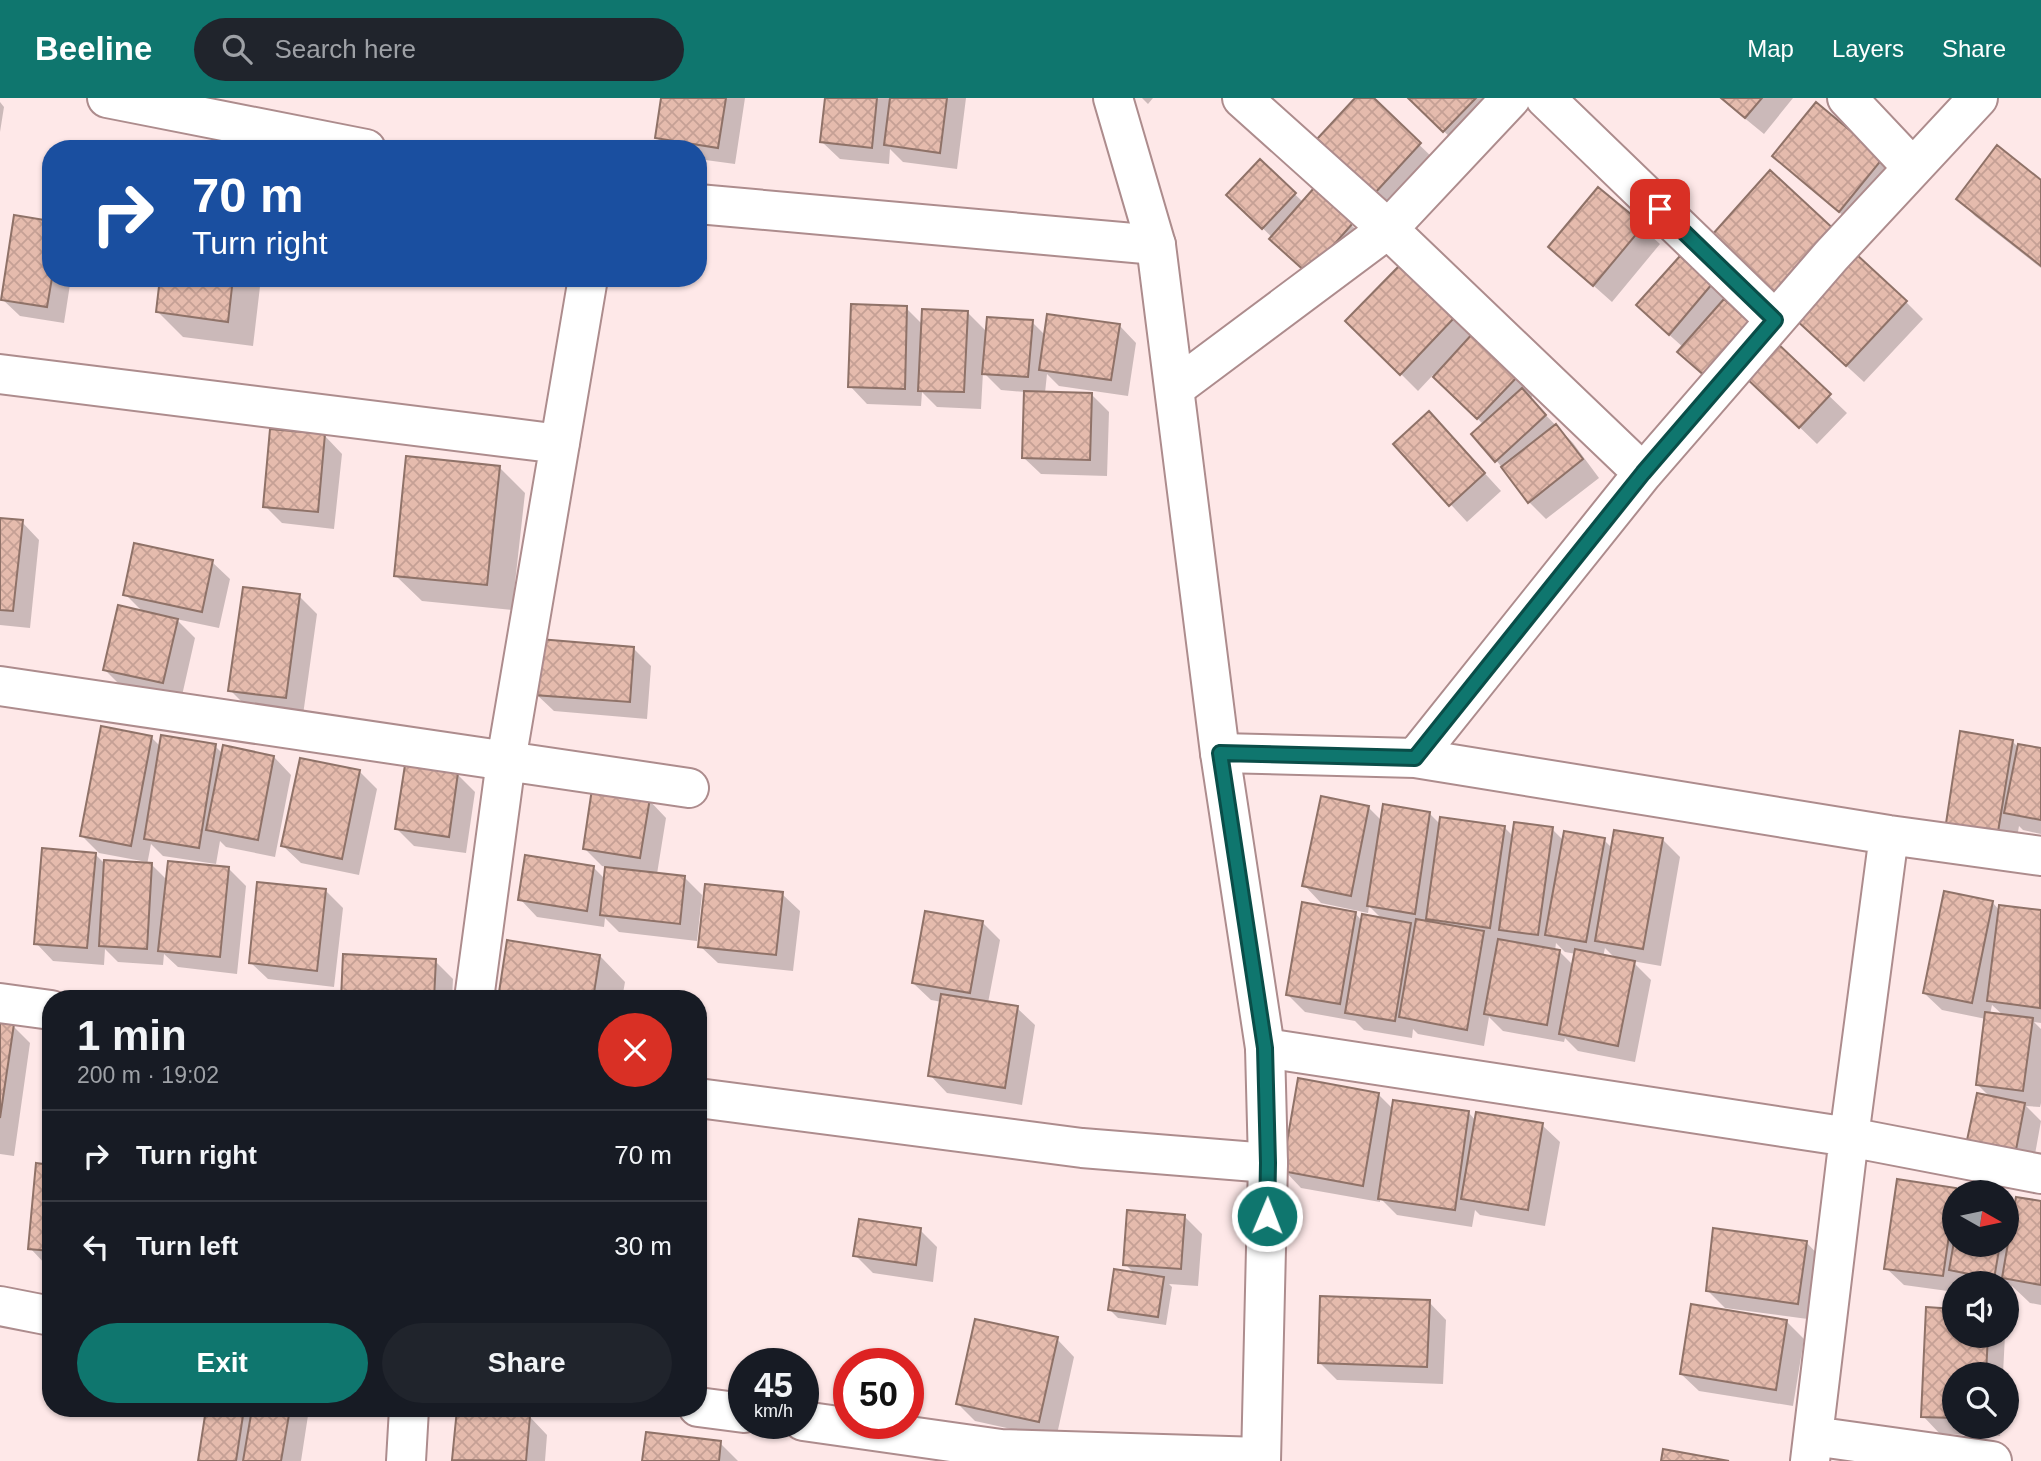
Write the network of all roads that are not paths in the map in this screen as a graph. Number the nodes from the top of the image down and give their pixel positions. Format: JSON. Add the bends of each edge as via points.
{"nodes":[{"id":1,"x":107,"y":98,"type":"edge"},
{"id":2,"x":1113,"y":98,"type":"edge"},
{"id":3,"x":1242,"y":98,"type":"edge"},
{"id":4,"x":1511,"y":98,"type":"edge"},
{"id":5,"x":1545,"y":98,"type":"edge"},
{"id":6,"x":1846,"y":98,"type":"edge"},
{"id":7,"x":1978,"y":98,"type":"edge"},
{"id":8,"x":320,"y":140,"type":"edge"},
{"id":9,"x":1913,"y":168,"type":"junction"},
{"id":10,"x":707,"y":205,"type":"edge"},
{"id":11,"x":1388,"y":229,"type":"junction"},
{"id":12,"x":1156,"y":245,"type":"junction"},
{"id":13,"x":586,"y":287,"type":"edge"},
{"id":14,"x":1775,"y":320,"type":"junction"},
{"id":15,"x":0,"y":374,"type":"edge"},
{"id":16,"x":1175,"y":388,"type":"junction"},
{"id":17,"x":560,"y":444,"type":"junction"},
{"id":18,"x":1643,"y":473,"type":"junction"},
{"id":19,"x":0,"y":686,"type":"edge"},
{"id":20,"x":1220,"y":753,"type":"junction"},
{"id":21,"x":1415,"y":758,"type":"junction"},
{"id":22,"x":506,"y":761,"type":"junction"},
{"id":23,"x":689,"y":788,"type":"dead end"},
{"id":24,"x":1889,"y":835,"type":"junction"},
{"id":25,"x":2041,"y":856,"type":"edge"},
{"id":26,"x":475,"y":990,"type":"edge"},
{"id":27,"x":0,"y":1003,"type":"edge"},
{"id":28,"x":42,"y":1009,"type":"edge"},
{"id":29,"x":1265,"y":1048,"type":"junction"},
{"id":30,"x":707,"y":1099,"type":"edge"},
{"id":31,"x":1849,"y":1137,"type":"junction"},
{"id":32,"x":1268,"y":1163,"type":"junction"},
{"id":33,"x":2041,"y":1174,"type":"edge"},
{"id":34,"x":0,"y":1306,"type":"edge"},
{"id":35,"x":42,"y":1314,"type":"edge"},
{"id":36,"x":707,"y":1408,"type":"edge"},
{"id":37,"x":728,"y":1411,"type":"edge"},
{"id":38,"x":409,"y":1417,"type":"edge"},
{"id":39,"x":819,"y":1423,"type":"edge"},
{"id":40,"x":1811,"y":1448,"type":"edge"},
{"id":41,"x":1261,"y":1459,"type":"edge"},
{"id":42,"x":406,"y":1461,"type":"edge"},
{"id":43,"x":1992,"y":1461,"type":"edge"}],
"edges":[{"from":1,"to":8,"type":"street"},
{"from":2,"to":12,"type":"street"},
{"from":3,"to":11,"type":"street"},
{"from":4,"to":11,"type":"street"},
{"from":5,"to":14,"type":"street"},
{"from":6,"to":9,"type":"street"},
{"from":7,"to":9,"type":"street"},
{"from":9,"to":14,"type":"street"},
{"from":10,"to":12,"type":"street"},
{"from":11,"to":16,"type":"street"},
{"from":11,"to":18,"type":"street"},
{"from":12,"to":16,"type":"street"},
{"from":13,"to":17,"type":"street"},
{"from":14,"to":18,"type":"street"},
{"from":15,"to":17,"type":"street"},
{"from":16,"to":20,"type":"street"},
{"from":17,"to":22,"type":"street"},
{"from":18,"to":21,"type":"street"},
{"from":19,"to":22,"type":"street"},
{"from":20,"to":21,"type":"street"},
{"from":20,"to":29,"type":"street"},
{"from":21,"to":24,"type":"street"},
{"from":22,"to":23,"type":"street"},
{"from":22,"to":26,"type":"street"},
{"from":24,"to":25,"type":"street"},
{"from":24,"to":31,"type":"street"},
{"from":27,"to":28,"type":"street"},
{"from":29,"to":31,"type":"street"},
{"from":29,"to":32,"type":"street"},
{"from":30,"to":32,"type":"street","via":[[1082,1148]]},
{"from":31,"to":33,"type":"street"},
{"from":31,"to":40,"type":"street"},
{"from":32,"to":41,"type":"street"},
{"from":34,"to":35,"type":"street"},
{"from":36,"to":37,"type":"street"},
{"from":38,"to":42,"type":"street"},
{"from":39,"to":41,"type":"street","via":[[1002,1449]]},
{"from":40,"to":43,"type":"street"}]}
